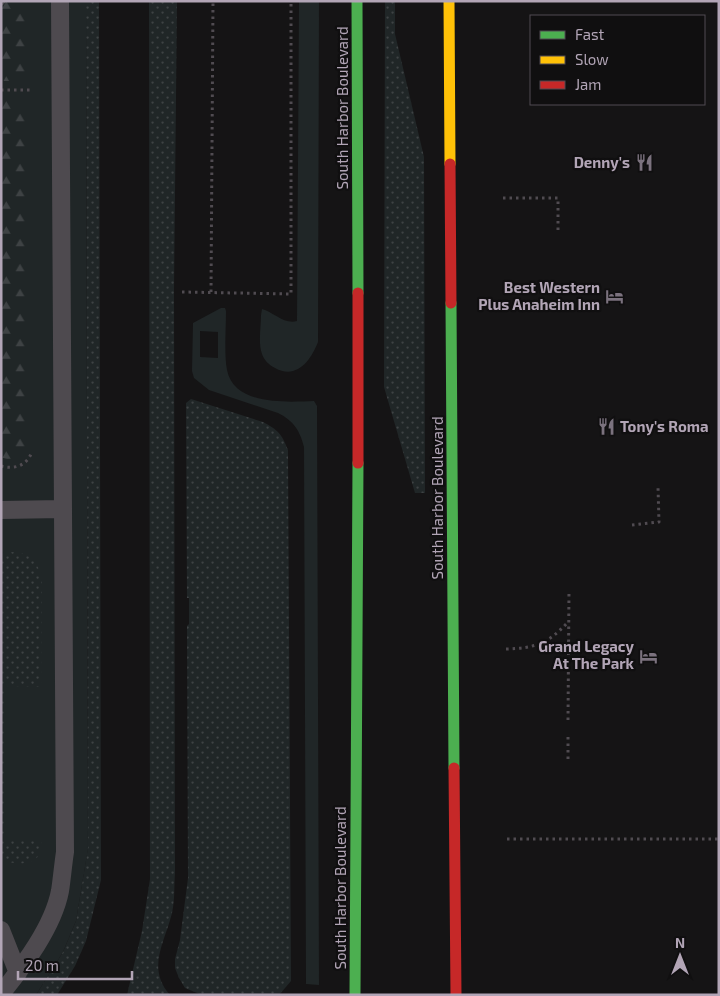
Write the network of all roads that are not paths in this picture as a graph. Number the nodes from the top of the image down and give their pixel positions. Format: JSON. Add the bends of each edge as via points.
{"nodes":[{"id":1,"x":60,"y":1,"type":"edge"},
{"id":2,"x":358,"y":1,"type":"edge"},
{"id":3,"x":449,"y":1,"type":"edge"},
{"id":4,"x":62,"y":509,"type":"junction"},
{"id":5,"x":1,"y":510,"type":"edge"},
{"id":6,"x":1,"y":930,"type":"edge"},
{"id":7,"x":18,"y":973,"type":"junction"},
{"id":8,"x":1,"y":994,"type":"edge"},
{"id":9,"x":355,"y":995,"type":"edge"},
{"id":10,"x":456,"y":995,"type":"edge"}],
"edges":[{"from":1,"to":4,"type":"lane"},
{"from":2,"to":9,"type":"main road","name":"South Harbor Boulevard"},
{"from":3,"to":10,"type":"main road","name":"South Harbor Boulevard"},
{"from":4,"to":5,"type":"lane"},
{"from":4,"to":7,"type":"lane","via":[[64,852],[60,892],[52,916]]},
{"from":6,"to":7,"type":"lane"},
{"from":7,"to":8,"type":"lane"}]}
